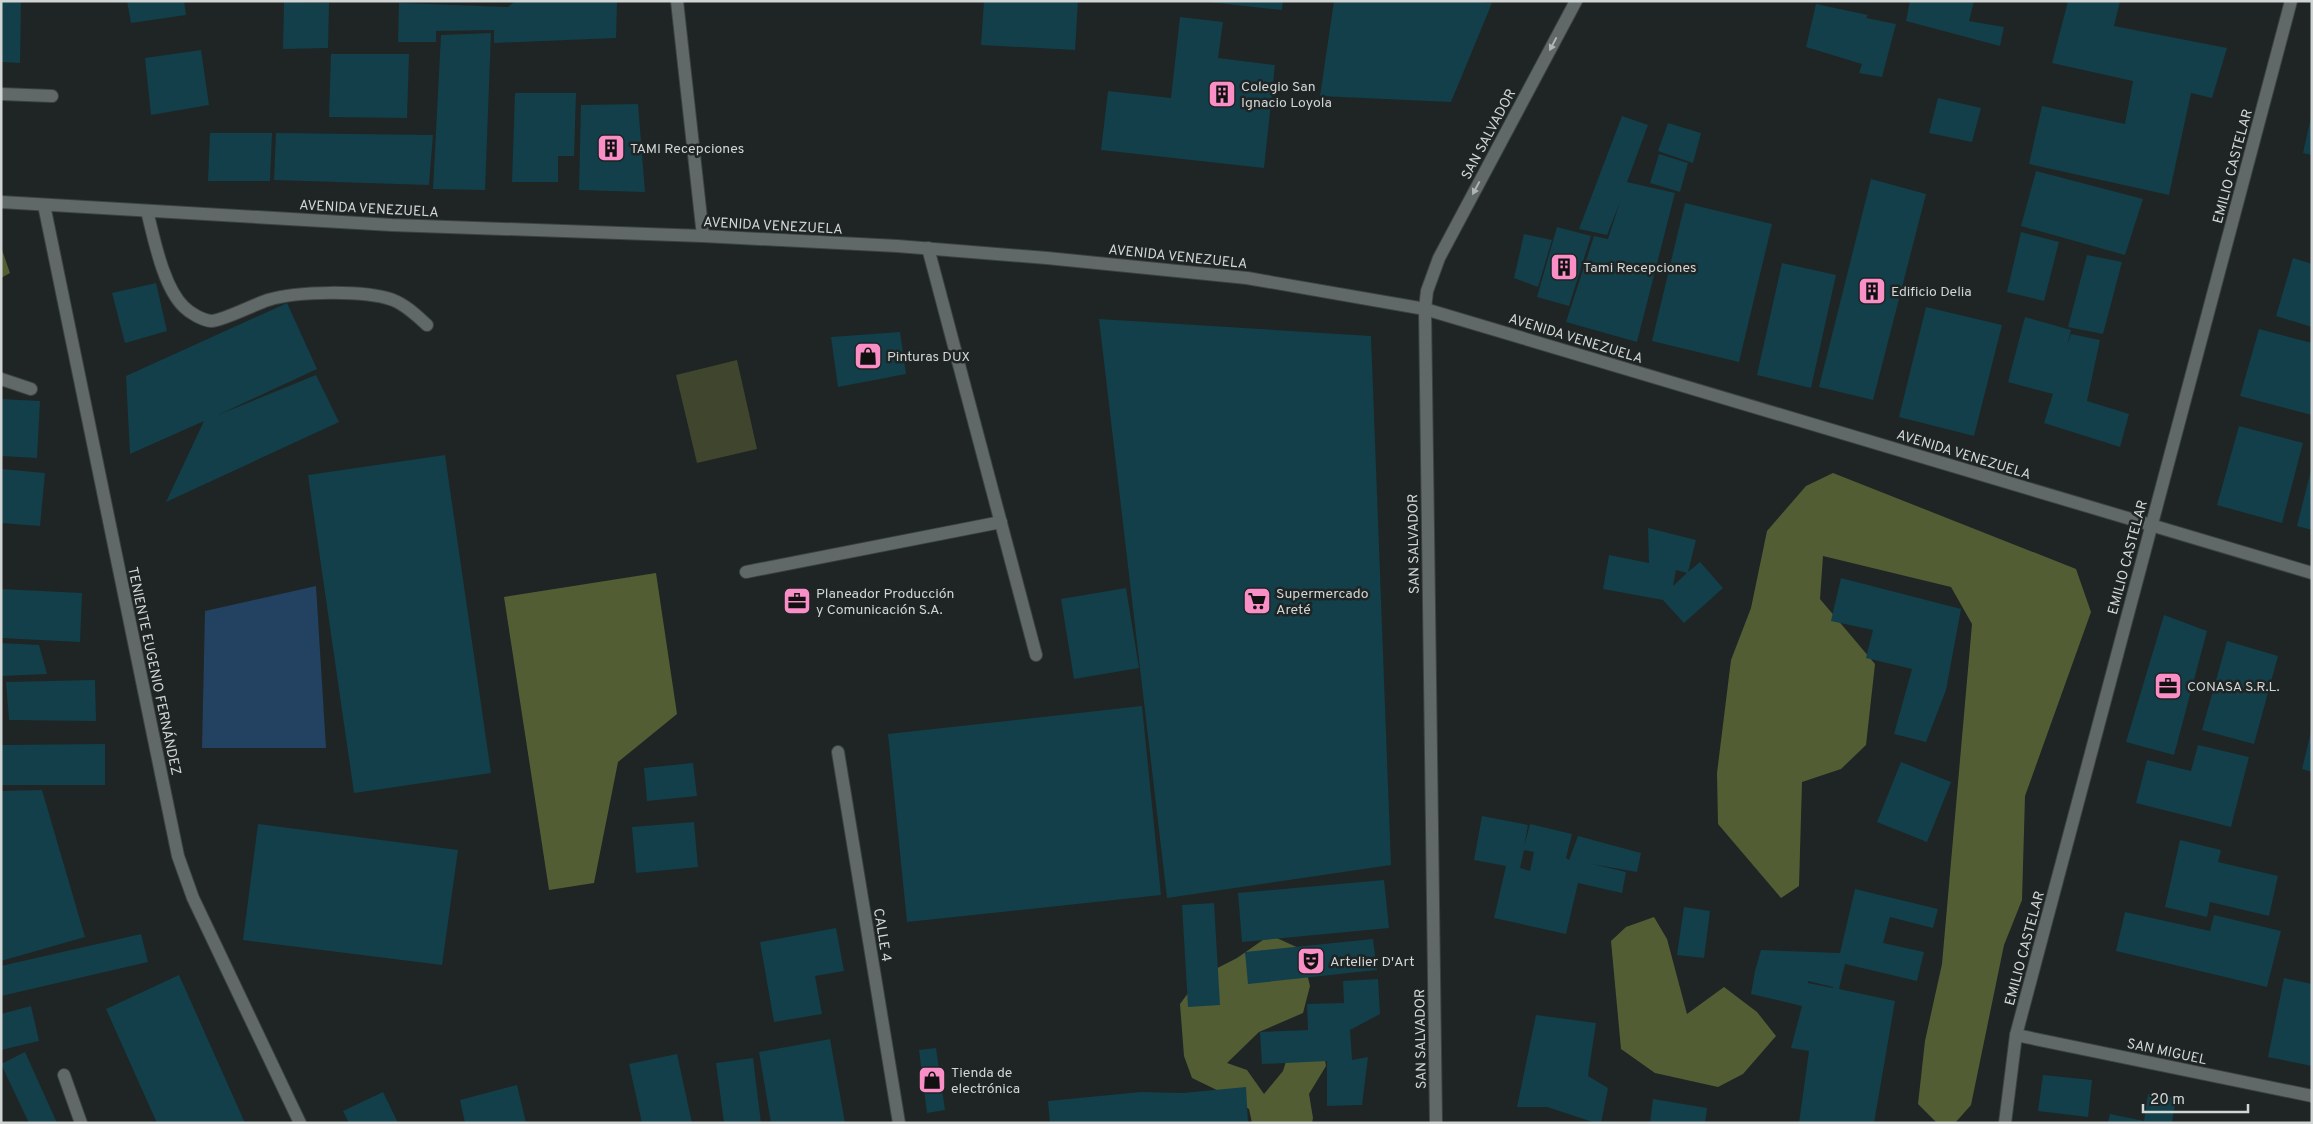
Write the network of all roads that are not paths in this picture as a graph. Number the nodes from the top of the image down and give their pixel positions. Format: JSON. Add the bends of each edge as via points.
{"nodes":[{"id":1,"x":677,"y":1,"type":"edge"},
{"id":2,"x":1576,"y":1,"type":"edge"},
{"id":3,"x":2291,"y":1,"type":"edge"},
{"id":4,"x":1,"y":94,"type":"edge"},
{"id":5,"x":52,"y":96,"type":"dead end"},
{"id":6,"x":1,"y":202,"type":"edge"},
{"id":7,"x":44,"y":205,"type":"junction"},
{"id":8,"x":147,"y":211,"type":"junction"},
{"id":9,"x":703,"y":236,"type":"junction"},
{"id":10,"x":928,"y":248,"type":"junction"},
{"id":11,"x":1425,"y":309,"type":"junction"},
{"id":12,"x":427,"y":325,"type":"dead end"},
{"id":13,"x":1,"y":379,"type":"edge"},
{"id":14,"x":31,"y":389,"type":"dead end"},
{"id":15,"x":1001,"y":522,"type":"junction"},
{"id":16,"x":2151,"y":526,"type":"junction"},
{"id":17,"x":746,"y":572,"type":"dead end"},
{"id":18,"x":2312,"y":573,"type":"edge"},
{"id":19,"x":1036,"y":655,"type":"dead end"},
{"id":20,"x":838,"y":752,"type":"dead end"},
{"id":21,"x":2016,"y":1035,"type":"junction"},
{"id":22,"x":64,"y":1075,"type":"dead end"},
{"id":23,"x":2312,"y":1096,"type":"edge"},
{"id":24,"x":81,"y":1123,"type":"edge"},
{"id":25,"x":300,"y":1123,"type":"edge"},
{"id":26,"x":899,"y":1123,"type":"edge"},
{"id":27,"x":1436,"y":1123,"type":"edge"},
{"id":28,"x":2005,"y":1123,"type":"edge"}],
"edges":[{"from":1,"to":9,"type":"street"},
{"from":2,"to":11,"type":"street","name":"SAN SALVADOR","one_way":true,"via":[[1439,258],[1427,291]]},
{"from":3,"to":16,"type":"street","name":"EMILIO CASTELAR"},
{"from":4,"to":5,"type":"street"},
{"from":6,"to":7,"type":"street","name":"AVENIDA VENEZUELA"},
{"from":7,"to":8,"type":"street","name":"AVENIDA VENEZUELA"},
{"from":7,"to":25,"type":"street","name":"TENIENTE EUGENIO FERNÁNDEZ","via":[[178,856],[194,898]]},
{"from":8,"to":9,"type":"street","name":"AVENIDA VENEZUELA","via":[[392,225]]},
{"from":8,"to":12,"type":"street","via":[[170,286],[183,306],[197,316],[211,321],[270,299],[303,293],[340,294],[394,300]]},
{"from":9,"to":10,"type":"street","name":"AVENIDA VENEZUELA"},
{"from":10,"to":11,"type":"street","name":"AVENIDA VENEZUELA","via":[[1248,278]]},
{"from":10,"to":15,"type":"street"},
{"from":11,"to":16,"type":"street","name":"AVENIDA VENEZUELA"},
{"from":11,"to":27,"type":"street","name":"SAN SALVADOR"},
{"from":13,"to":14,"type":"street"},
{"from":15,"to":17,"type":"street"},
{"from":15,"to":19,"type":"street"},
{"from":16,"to":18,"type":"street","name":"AVENIDA VENEZUELA"},
{"from":16,"to":21,"type":"street","name":"EMILIO CASTELAR"},
{"from":20,"to":26,"type":"street","name":"CALLE 4"},
{"from":21,"to":23,"type":"street","name":"SAN MIGUEL"},
{"from":21,"to":28,"type":"street","name":"EMILIO CASTELAR"},
{"from":22,"to":24,"type":"street"}]}
